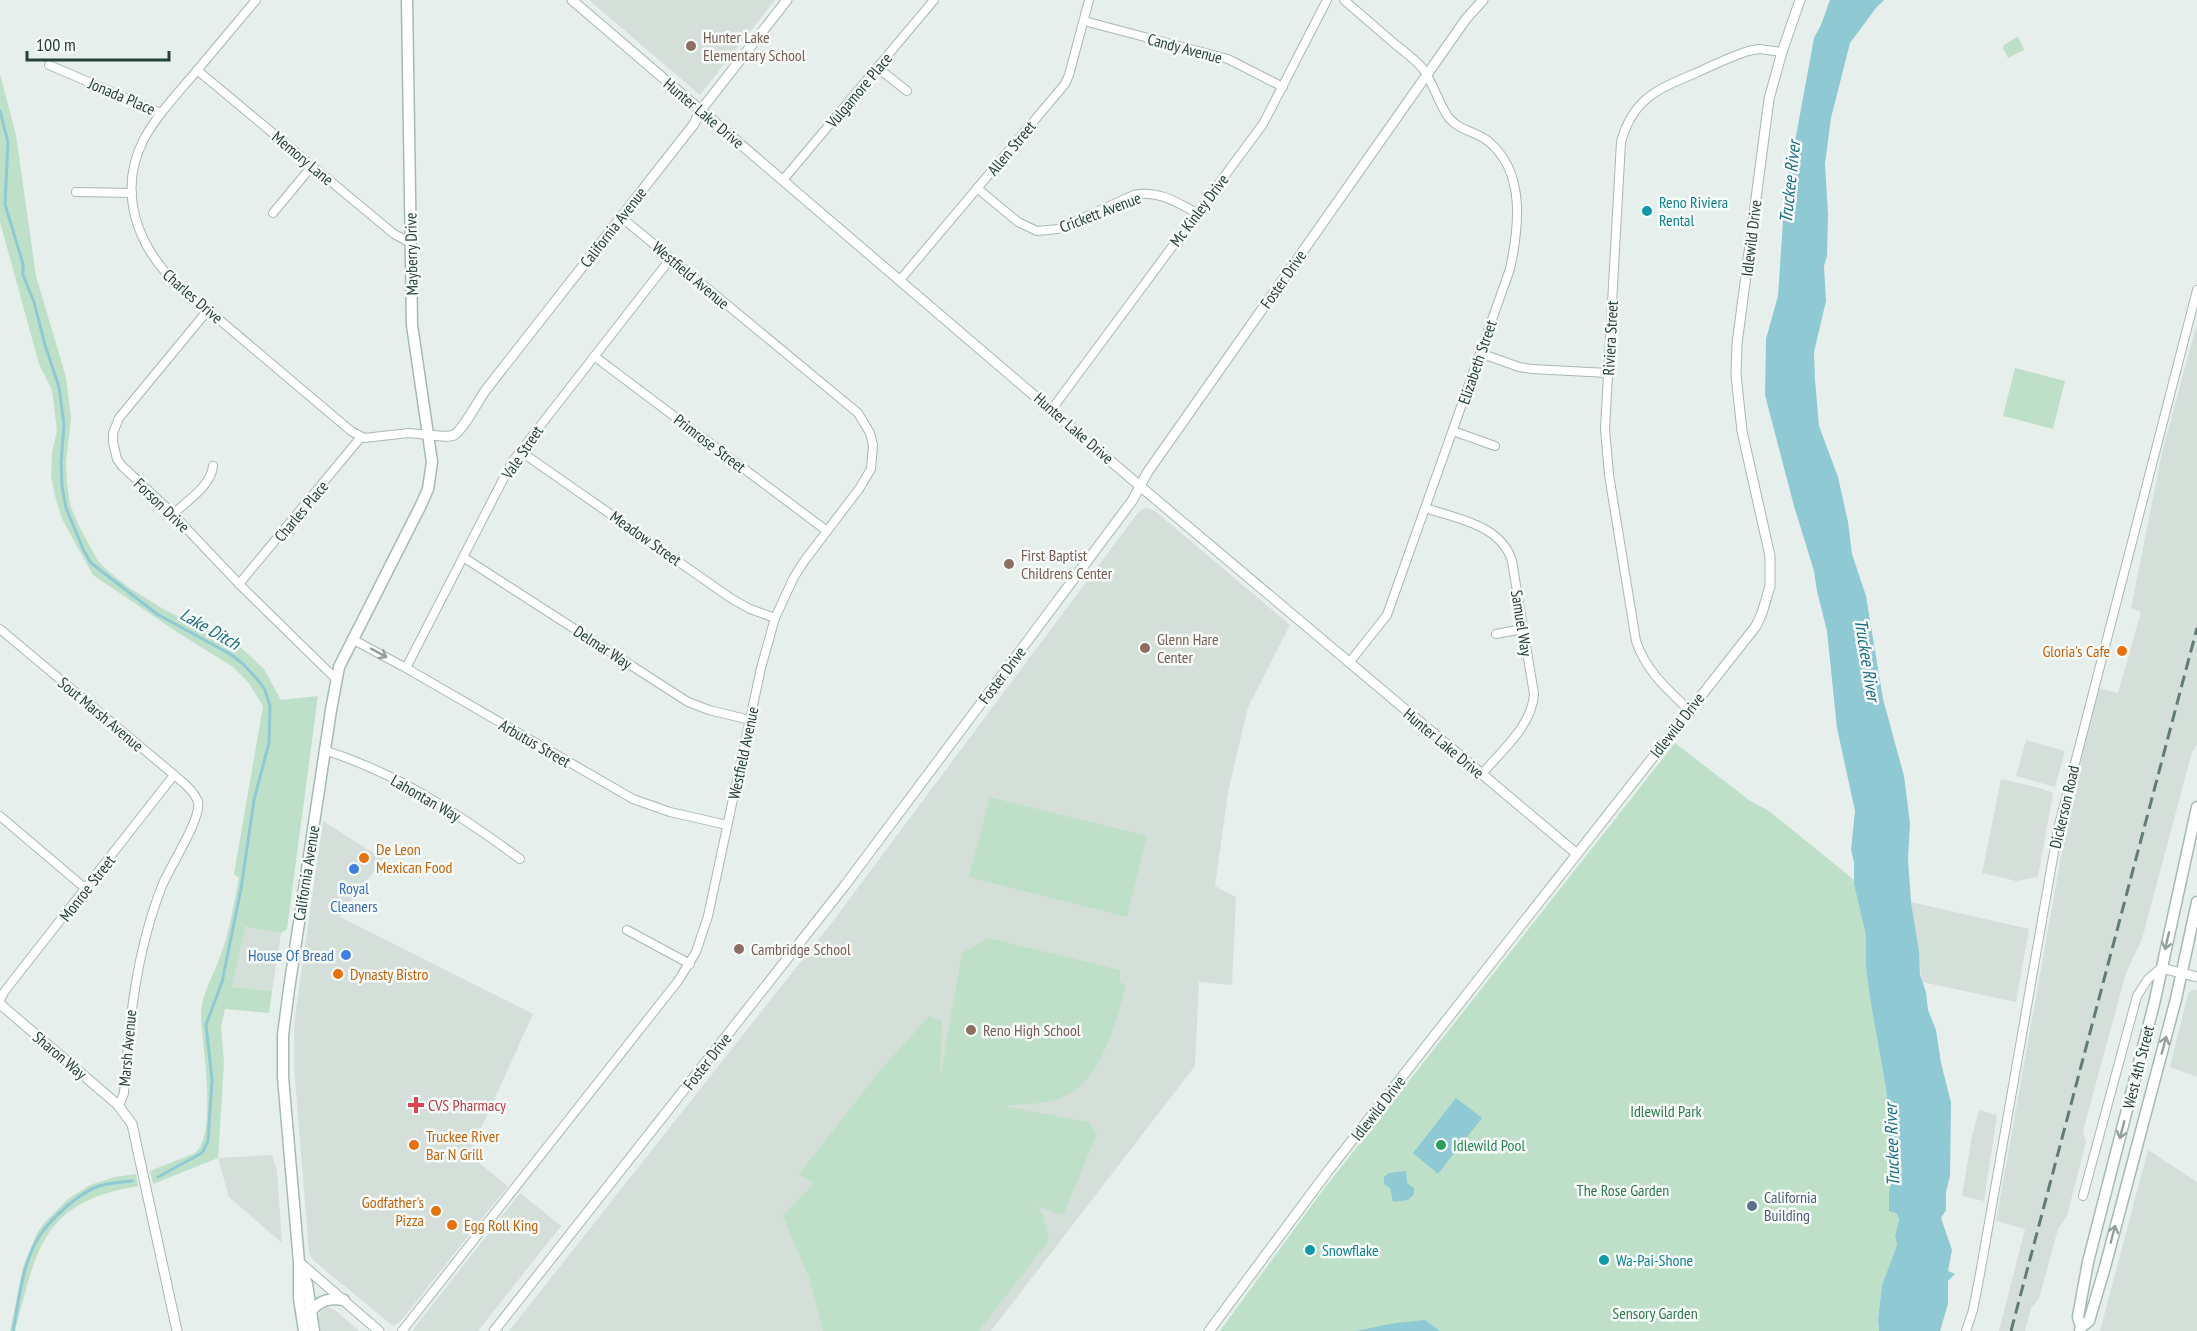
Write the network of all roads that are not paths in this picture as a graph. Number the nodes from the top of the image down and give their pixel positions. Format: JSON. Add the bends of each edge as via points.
{"nodes":[{"id":1,"x":256,"y":0,"type":"edge"},
{"id":2,"x":407,"y":0,"type":"edge"},
{"id":3,"x":572,"y":0,"type":"edge"},
{"id":4,"x":787,"y":0,"type":"edge"},
{"id":5,"x":934,"y":0,"type":"edge"},
{"id":6,"x":1089,"y":0,"type":"edge"},
{"id":7,"x":1327,"y":0,"type":"edge"},
{"id":8,"x":1344,"y":0,"type":"edge"},
{"id":9,"x":1483,"y":0,"type":"edge"},
{"id":10,"x":1800,"y":0,"type":"edge"},
{"id":11,"x":1084,"y":21,"type":"junction"},
{"id":12,"x":1782,"y":52,"type":"junction"},
{"id":13,"x":49,"y":65,"type":"dead end"},
{"id":14,"x":878,"y":68,"type":"junction"},
{"id":15,"x":197,"y":70,"type":"junction"},
{"id":16,"x":1427,"y":75,"type":"junction"},
{"id":17,"x":1283,"y":87,"type":"junction"},
{"id":18,"x":907,"y":91,"type":"dead end"},
{"id":19,"x":701,"y":111,"type":"junction"},
{"id":20,"x":161,"y":113,"type":"junction"},
{"id":21,"x":312,"y":166,"type":"junction"},
{"id":22,"x":783,"y":180,"type":"junction"},
{"id":23,"x":977,"y":188,"type":"junction"},
{"id":24,"x":76,"y":192,"type":"dead end"},
{"id":25,"x":132,"y":193,"type":"junction"},
{"id":26,"x":273,"y":213,"type":"dead end"},
{"id":27,"x":1197,"y":213,"type":"junction"},
{"id":28,"x":621,"y":217,"type":"junction"},
{"id":29,"x":411,"y":243,"type":"junction"},
{"id":30,"x":671,"y":258,"type":"junction"},
{"id":31,"x":900,"y":280,"type":"junction"},
{"id":32,"x":2197,"y":290,"type":"edge"},
{"id":33,"x":208,"y":310,"type":"junction"},
{"id":34,"x":1480,"y":353,"type":"junction"},
{"id":35,"x":594,"y":356,"type":"junction"},
{"id":36,"x":1608,"y":373,"type":"junction"},
{"id":37,"x":1052,"y":409,"type":"junction"},
{"id":38,"x":1453,"y":431,"type":"junction"},
{"id":39,"x":429,"y":435,"type":"junction"},
{"id":40,"x":361,"y":437,"type":"junction"},
{"id":41,"x":1496,"y":446,"type":"dead end"},
{"id":42,"x":520,"y":451,"type":"junction"},
{"id":43,"x":213,"y":466,"type":"dead end"},
{"id":44,"x":1141,"y":487,"type":"junction"},
{"id":45,"x":421,"y":505,"type":"joint"},
{"id":46,"x":1425,"y":508,"type":"junction"},
{"id":47,"x":173,"y":514,"type":"junction"},
{"id":48,"x":827,"y":531,"type":"junction"},
{"id":49,"x":463,"y":557,"type":"junction"},
{"id":50,"x":239,"y":584,"type":"junction"},
{"id":51,"x":775,"y":618,"type":"junction"},
{"id":52,"x":0,"y":629,"type":"edge"},
{"id":53,"x":1523,"y":629,"type":"junction"},
{"id":54,"x":1496,"y":634,"type":"dead end"},
{"id":55,"x":352,"y":639,"type":"junction"},
{"id":56,"x":1349,"y":663,"type":"junction"},
{"id":57,"x":406,"y":668,"type":"junction"},
{"id":58,"x":336,"y":679,"type":"junction"},
{"id":59,"x":1689,"y":710,"type":"junction"},
{"id":60,"x":750,"y":720,"type":"junction"},
{"id":61,"x":324,"y":750,"type":"junction"},
{"id":62,"x":1482,"y":774,"type":"junction"},
{"id":63,"x":174,"y":775,"type":"junction"},
{"id":64,"x":198,"y":803,"type":"joint"},
{"id":65,"x":2197,"y":807,"type":"edge"},
{"id":66,"x":0,"y":816,"type":"edge"},
{"id":67,"x":728,"y":825,"type":"junction"},
{"id":68,"x":1577,"y":854,"type":"junction"},
{"id":69,"x":520,"y":860,"type":"dead end"},
{"id":70,"x":86,"y":889,"type":"junction"},
{"id":71,"x":2197,"y":902,"type":"edge"},
{"id":72,"x":627,"y":930,"type":"dead end"},
{"id":73,"x":690,"y":964,"type":"junction"},
{"id":74,"x":2161,"y":968,"type":"junction"},
{"id":75,"x":2182,"y":973,"type":"junction"},
{"id":76,"x":2197,"y":977,"type":"edge"},
{"id":77,"x":0,"y":1002,"type":"edge"},
{"id":78,"x":118,"y":1106,"type":"junction"},
{"id":79,"x":2083,"y":1196,"type":"dead end"},
{"id":80,"x":299,"y":1262,"type":"junction"},
{"id":81,"x":2088,"y":1262,"type":"junction"},
{"id":82,"x":2105,"y":1267,"type":"junction"},
{"id":83,"x":344,"y":1300,"type":"junction"},
{"id":84,"x":310,"y":1312,"type":"junction"},
{"id":85,"x":2081,"y":1329,"type":"edge"},
{"id":86,"x":177,"y":1331,"type":"edge"},
{"id":87,"x":304,"y":1331,"type":"edge"},
{"id":88,"x":314,"y":1331,"type":"edge"},
{"id":89,"x":379,"y":1331,"type":"edge"},
{"id":90,"x":402,"y":1331,"type":"edge"},
{"id":91,"x":494,"y":1331,"type":"edge"},
{"id":92,"x":1209,"y":1331,"type":"edge"},
{"id":93,"x":1966,"y":1331,"type":"edge"}],
"edges":[{"from":1,"to":15,"type":"street","name":"Charles Drive"},
{"from":2,"to":29,"type":"main road","name":"Mayberry Drive"},
{"from":3,"to":19,"type":"street","name":"Hunter Lake Drive"},
{"from":4,"to":19,"type":"street","name":"California Avenue"},
{"from":5,"to":14,"type":"street","name":"Vulgamore Place"},
{"from":6,"to":11,"type":"street","name":"Allen Street"},
{"from":7,"to":17,"type":"street","name":"Mc Kinley Drive"},
{"from":8,"to":16,"type":"street","name":"Elizabeth Street"},
{"from":9,"to":16,"type":"street","name":"Foster Drive"},
{"from":10,"to":12,"type":"street","name":"Idlewild Drive"},
{"from":11,"to":17,"type":"street","name":"Candy Avenue","via":[[1228,59]]},
{"from":11,"to":23,"type":"street","name":"Allen Street","via":[[1065,84]]},
{"from":12,"to":36,"type":"street","name":"Riviera Street","via":[[1759,49],[1737,55],[1658,89],[1630,117],[1620,150]]},
{"from":12,"to":59,"type":"street","name":"Idlewild Drive","via":[[1769,99],[1736,375],[1742,431],[1770,556],[1770,586],[1756,626]]},
{"from":13,"to":20,"type":"street","name":"Jonada Place"},
{"from":14,"to":18,"type":"street"},
{"from":14,"to":22,"type":"street","name":"Vulgamore Place"},
{"from":15,"to":20,"type":"street","name":"Charles Drive"},
{"from":15,"to":21,"type":"street","name":"Memory Lane"},
{"from":16,"to":34,"type":"street","name":"Elizabeth Street","via":[[1449,117],[1497,150],[1517,193],[1510,269]]},
{"from":16,"to":44,"type":"street","name":"Foster Drive","via":[[1147,473]]},
{"from":17,"to":27,"type":"street","name":"Mc Kinley Drive","via":[[1263,124]]},
{"from":19,"to":22,"type":"street","name":"Hunter Lake Drive"},
{"from":19,"to":28,"type":"street","name":"California Avenue"},
{"from":20,"to":25,"type":"street","name":"Charles Drive","via":[[140,148]]},
{"from":21,"to":26,"type":"street"},
{"from":21,"to":29,"type":"street","name":"Memory Lane","via":[[394,234]]},
{"from":22,"to":31,"type":"street","name":"Hunter Lake Drive"},
{"from":23,"to":27,"type":"street","name":"Crickett Avenue","via":[[1018,222],[1037,231],[1058,229],[1144,193],[1164,196]]},
{"from":23,"to":31,"type":"street","name":"Allen Street"},
{"from":24,"to":25,"type":"street"},
{"from":25,"to":33,"type":"street","name":"Charles Drive","via":[[137,224],[148,251],[165,273]]},
{"from":27,"to":37,"type":"street","name":"Mc Kinley Drive"},
{"from":28,"to":30,"type":"street","name":"Westfield Avenue"},
{"from":28,"to":39,"type":"street","name":"California Avenue","via":[[485,391],[461,429],[454,435]]},
{"from":29,"to":39,"type":"main road","name":"Mayberry Drive","via":[[412,325]]},
{"from":30,"to":35,"type":"street","name":"Vale Street"},
{"from":30,"to":48,"type":"street","name":"Westfield Avenue","via":[[847,403],[865,423],[873,445],[870,469]]},
{"from":31,"to":37,"type":"street","name":"Hunter Lake Drive"},
{"from":32,"to":93,"type":"street","name":"Dickerson Road","via":[[2058,830],[1980,1274]]},
{"from":33,"to":40,"type":"street","name":"Charles Drive"},
{"from":33,"to":47,"type":"street","name":"Forson Drive","via":[[124,410],[113,433],[114,450],[122,466]]},
{"from":34,"to":36,"type":"street","via":[[1519,367]]},
{"from":34,"to":38,"type":"street","name":"Elizabeth Street"},
{"from":35,"to":42,"type":"street","name":"Vale Street"},
{"from":35,"to":48,"type":"street","name":"Primrose Street"},
{"from":36,"to":59,"type":"street","name":"Riviera Street","via":[[1606,451],[1636,641],[1655,676]]},
{"from":37,"to":44,"type":"street","name":"Hunter Lake Drive"},
{"from":38,"to":41,"type":"street"},
{"from":38,"to":46,"type":"street","name":"Elizabeth Street"},
{"from":39,"to":40,"type":"street"},
{"from":39,"to":45,"type":"main road","name":"Mayberry Drive","via":[[432,471]]},
{"from":40,"to":50,"type":"street","name":"Charles Place"},
{"from":42,"to":49,"type":"street","name":"Vale Street"},
{"from":42,"to":51,"type":"street","name":"Meadow Street","via":[[732,599]]},
{"from":43,"to":47,"type":"street","via":[[207,482]]},
{"from":44,"to":56,"type":"street","name":"Hunter Lake Drive"},
{"from":44,"to":91,"type":"street","name":"Foster Drive","via":[[873,849]]},
{"from":45,"to":55,"type":"main road","name":"California Avenue"},
{"from":46,"to":53,"type":"street","name":"Samuel Way","via":[[1489,531],[1504,543],[1512,561]]},
{"from":46,"to":56,"type":"street","name":"Elizabeth Street","via":[[1387,615]]},
{"from":47,"to":50,"type":"street","name":"Forson Drive"},
{"from":48,"to":51,"type":"street","name":"Westfield Avenue","via":[[794,577]]},
{"from":49,"to":57,"type":"street","name":"Vale Street"},
{"from":49,"to":60,"type":"street","name":"Delmar Way","via":[[688,702]]},
{"from":50,"to":58,"type":"street","name":"Forson Drive"},
{"from":51,"to":60,"type":"street","name":"Westfield Avenue"},
{"from":52,"to":63,"type":"street","name":"Sout Marsh Avenue"},
{"from":53,"to":54,"type":"street"},
{"from":53,"to":62,"type":"street","name":"Samuel Way","via":[[1533,704],[1525,723]]},
{"from":55,"to":57,"type":"street","name":"Arbutus Street","one_way":true},
{"from":55,"to":58,"type":"main road","name":"California Avenue"},
{"from":56,"to":62,"type":"street","name":"Hunter Lake Drive"},
{"from":57,"to":67,"type":"street","name":"Arbutus Street","via":[[633,799]]},
{"from":58,"to":61,"type":"main road","name":"California Avenue"},
{"from":59,"to":68,"type":"street","name":"Idlewild Drive"},
{"from":60,"to":67,"type":"street","name":"Westfield Avenue"},
{"from":61,"to":69,"type":"street","name":"Lahontan Way","via":[[430,797]]},
{"from":61,"to":80,"type":"main road","name":"California Avenue","via":[[283,1035]]},
{"from":62,"to":68,"type":"street","name":"Hunter Lake Drive"},
{"from":63,"to":64,"type":"street","name":"Sout Marsh Avenue","via":[[191,790]]},
{"from":63,"to":70,"type":"street","name":"Monroe Street"},
{"from":64,"to":78,"type":"street","name":"Marsh Avenue","via":[[197,816],[160,890],[142,954],[131,1002],[124,1093]]},
{"from":65,"to":74,"type":"main road","name":"West 4th Street","one_way":true},
{"from":66,"to":70,"type":"street"},
{"from":67,"to":73,"type":"street","name":"Westfield Avenue","via":[[702,939]]},
{"from":68,"to":92,"type":"street","name":"Idlewild Drive","via":[[1314,1189]]},
{"from":70,"to":77,"type":"street","name":"Monroe Street"},
{"from":71,"to":75,"type":"main road","name":"West 4th Street"},
{"from":72,"to":73,"type":"street"},
{"from":73,"to":90,"type":"street","name":"Westfield Avenue"},
{"from":74,"to":75,"type":"street"},
{"from":74,"to":79,"type":"street","via":[[2137,996]]},
{"from":74,"to":81,"type":"main road","name":"West 4th Street","one_way":true},
{"from":75,"to":76,"type":"street"},
{"from":82,"to":75,"type":"main road","name":"West 4th Street","one_way":true},
{"from":77,"to":78,"type":"street","name":"Sharon Way"},
{"from":78,"to":86,"type":"street","name":"Marsh Avenue","via":[[135,1134]]},
{"from":80,"to":83,"type":"street"},
{"from":80,"to":84,"type":"main road","name":"California Avenue","via":[[307,1284]]},
{"from":80,"to":87,"type":"main road","name":"California Avenue","via":[[298,1298]]},
{"from":81,"to":82,"type":"main road"},
{"from":81,"to":85,"type":"main road","name":"West 4th Street","via":[[2078,1317]]},
{"from":82,"to":85,"type":"main road","name":"West 4th Street","via":[[2090,1320]]},
{"from":83,"to":84,"type":"main road","via":[[327,1299]]},
{"from":83,"to":89,"type":"street"},
{"from":84,"to":88,"type":"main road","name":"California Avenue"}]}
